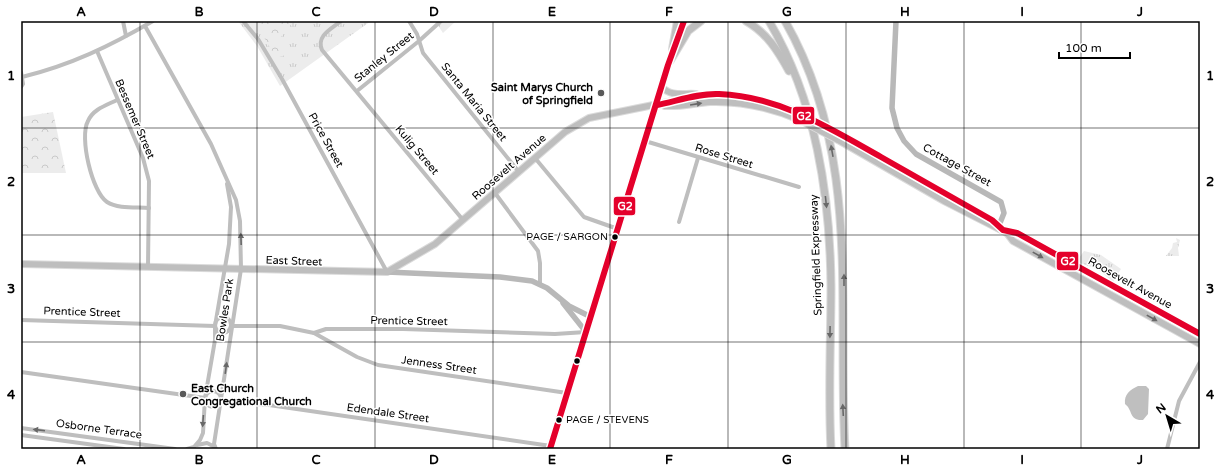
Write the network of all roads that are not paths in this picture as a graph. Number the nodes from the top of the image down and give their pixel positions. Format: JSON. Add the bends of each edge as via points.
{"nodes":[{"id":1,"x":123,"y":21,"type":"edge"},
{"id":2,"x":153,"y":21,"type":"edge"},
{"id":3,"x":242,"y":21,"type":"edge"},
{"id":4,"x":341,"y":21,"type":"edge"},
{"id":5,"x":409,"y":21,"type":"edge"},
{"id":6,"x":441,"y":21,"type":"edge"},
{"id":7,"x":677,"y":21,"type":"edge"},
{"id":8,"x":684,"y":21,"type":"edge"},
{"id":9,"x":701,"y":21,"type":"edge"},
{"id":10,"x":746,"y":21,"type":"edge"},
{"id":11,"x":769,"y":21,"type":"edge"},
{"id":12,"x":785,"y":21,"type":"edge"},
{"id":13,"x":790,"y":21,"type":"edge"},
{"id":14,"x":896,"y":21,"type":"edge"},
{"id":15,"x":145,"y":26,"type":"junction"},
{"id":16,"x":126,"y":36,"type":"junction"},
{"id":17,"x":419,"y":41,"type":"junction"},
{"id":18,"x":796,"y":42,"type":"junction"},
{"id":19,"x":97,"y":51,"type":"junction"},
{"id":20,"x":670,"y":61,"type":"junction"},
{"id":21,"x":21,"y":72,"type":"edge"},
{"id":22,"x":22,"y":77,"type":"junction"},
{"id":23,"x":21,"y":87,"type":"edge"},
{"id":24,"x":662,"y":87,"type":"junction"},
{"id":25,"x":357,"y":91,"type":"junction"},
{"id":26,"x":703,"y":95,"type":"junction"},
{"id":27,"x":804,"y":98,"type":"junction"},
{"id":28,"x":117,"y":100,"type":"junction"},
{"id":29,"x":657,"y":105,"type":"junction"},
{"id":30,"x":800,"y":116,"type":"junction"},
{"id":31,"x":840,"y":138,"type":"junction"},
{"id":32,"x":645,"y":141,"type":"junction"},
{"id":33,"x":535,"y":158,"type":"junction"},
{"id":34,"x":698,"y":158,"type":"junction"},
{"id":35,"x":519,"y":172,"type":"junction"},
{"id":36,"x":225,"y":175,"type":"junction"},
{"id":37,"x":799,"y":187,"type":"dead end"},
{"id":38,"x":495,"y":193,"type":"junction"},
{"id":39,"x":149,"y":208,"type":"junction"},
{"id":40,"x":463,"y":220,"type":"junction"},
{"id":41,"x":678,"y":222,"type":"dead end"},
{"id":42,"x":998,"y":228,"type":"junction"},
{"id":43,"x":618,"y":229,"type":"junction"},
{"id":44,"x":1007,"y":233,"type":"junction"},
{"id":45,"x":21,"y":264,"type":"edge"},
{"id":46,"x":1074,"y":264,"type":"junction"},
{"id":47,"x":148,"y":267,"type":"junction"},
{"id":48,"x":240,"y":269,"type":"junction"},
{"id":49,"x":224,"y":270,"type":"junction"},
{"id":50,"x":387,"y":272,"type":"junction"},
{"id":51,"x":1069,"y":272,"type":"junction"},
{"id":52,"x":540,"y":284,"type":"junction"},
{"id":53,"x":1115,"y":287,"type":"junction"},
{"id":54,"x":1110,"y":295,"type":"junction"},
{"id":55,"x":561,"y":299,"type":"junction"},
{"id":56,"x":591,"y":317,"type":"junction"},
{"id":57,"x":21,"y":320,"type":"edge"},
{"id":58,"x":215,"y":326,"type":"junction"},
{"id":59,"x":232,"y":326,"type":"junction"},
{"id":60,"x":586,"y":332,"type":"junction"},
{"id":61,"x":314,"y":333,"type":"junction"},
{"id":62,"x":1200,"y":334,"type":"edge"},
{"id":63,"x":1200,"y":344,"type":"edge"},
{"id":64,"x":1200,"y":362,"type":"edge"},
{"id":65,"x":21,"y":372,"type":"edge"},
{"id":66,"x":567,"y":393,"type":"junction"},
{"id":67,"x":205,"y":398,"type":"junction"},
{"id":68,"x":221,"y":400,"type":"junction"},
{"id":69,"x":21,"y":428,"type":"edge"},
{"id":70,"x":21,"y":435,"type":"edge"},
{"id":71,"x":194,"y":448,"type":"edge"},
{"id":72,"x":551,"y":448,"type":"edge"},
{"id":73,"x":124,"y":449,"type":"edge"},
{"id":74,"x":175,"y":449,"type":"edge"},
{"id":75,"x":187,"y":449,"type":"edge"},
{"id":76,"x":216,"y":449,"type":"edge"},
{"id":77,"x":831,"y":449,"type":"edge"},
{"id":78,"x":845,"y":449,"type":"edge"},
{"id":79,"x":1167,"y":449,"type":"edge"}],
"edges":[{"from":1,"to":16,"type":"street"},
{"from":2,"to":15,"type":"street"},
{"from":3,"to":50,"type":"street","name":"Price Street","via":[[258,40],[282,79]]},
{"from":4,"to":25,"type":"street","name":"Kulig Street","via":[[323,35],[320,44],[322,50]]},
{"from":5,"to":17,"type":"street","name":"Santa Maria Street"},
{"from":6,"to":17,"type":"street","name":"Stanley Street"},
{"from":7,"to":20,"type":"main road"},
{"from":8,"to":20,"type":"main road"},
{"from":9,"to":20,"type":"highway","via":[[688,31]]},
{"from":10,"to":27,"type":"highway","via":[[760,30],[773,44]]},
{"from":11,"to":27,"type":"highway","name":"Springfield Expressway"},
{"from":12,"to":18,"type":"highway"},
{"from":13,"to":18,"type":"highway"},
{"from":14,"to":42,"type":"main road","name":"Cottage Street","via":[[892,108],[899,133],[916,154],[1000,202],[1004,213]]},
{"from":15,"to":16,"type":"street"},
{"from":15,"to":36,"type":"street","name":"Bowles Park","via":[[211,144]]},
{"from":16,"to":19,"type":"street"},
{"from":17,"to":25,"type":"street","name":"Stanley Street"},
{"from":17,"to":35,"type":"street","name":"Santa Maria Street","via":[[423,53]]},
{"from":78,"to":18,"type":"highway","one_way":true,"via":[[842,392],[844,277],[838,186],[824,116]]},
{"from":19,"to":22,"type":"street","via":[[71,63]]},
{"from":19,"to":28,"type":"street","name":"Bessemer Street"},
{"from":20,"to":24,"type":"main road"},
{"from":21,"to":22,"type":"street"},
{"from":22,"to":23,"type":"street"},
{"from":24,"to":26,"type":"main road","via":[[666,92],[675,94]]},
{"from":24,"to":29,"type":"main road"},
{"from":25,"to":40,"type":"street","name":"Kulig Street"},
{"from":26,"to":29,"type":"main road","name":"Roosevelt Avenue"},
{"from":26,"to":30,"type":"main road","name":"Roosevelt Avenue","via":[[720,94],[763,101]]},
{"from":27,"to":77,"type":"highway","name":"Springfield Expressway","one_way":true,"via":[[818,147],[828,223],[831,286]]},
{"from":28,"to":39,"type":"street","name":"Bessemer Street","via":[[143,158],[149,181]]},
{"from":28,"to":39,"type":"street","via":[[95,112],[86,126],[85,142],[96,190],[102,198],[115,206]]},
{"from":29,"to":30,"type":"main road","name":"Roosevelt Avenue","one_way":true,"via":[[680,107],[728,102]]},
{"from":29,"to":32,"type":"main road"},
{"from":29,"to":33,"type":"main road","name":"Roosevelt Avenue","via":[[583,121]]},
{"from":30,"to":31,"type":"main road","name":"Roosevelt Avenue","bridge":true},
{"from":31,"to":42,"type":"main road","name":"Roosevelt Avenue","via":[[944,201]]},
{"from":31,"to":42,"type":"main road","name":"Roosevelt Avenue","via":[[868,150],[992,220]]},
{"from":32,"to":34,"type":"street","name":"Rose Street"},
{"from":32,"to":43,"type":"main road"},
{"from":33,"to":35,"type":"main road","name":"Roosevelt Avenue"},
{"from":33,"to":43,"type":"street","via":[[584,217]]},
{"from":34,"to":37,"type":"street","name":"Rose Street"},
{"from":34,"to":41,"type":"street"},
{"from":35,"to":38,"type":"main road","name":"Roosevelt Avenue"},
{"from":48,"to":36,"type":"street","name":"Bowles Park","one_way":true,"via":[[240,221],[236,200]]},
{"from":36,"to":49,"type":"street","name":"Bowles Park","via":[[231,223]]},
{"from":38,"to":40,"type":"main road","name":"Roosevelt Avenue"},
{"from":38,"to":52,"type":"street","via":[[538,250]]},
{"from":39,"to":47,"type":"street","name":"Bessemer Street"},
{"from":40,"to":50,"type":"main road","name":"Roosevelt Avenue","via":[[435,244]]},
{"from":42,"to":44,"type":"main road","name":"Roosevelt Avenue"},
{"from":43,"to":56,"type":"main road"},
{"from":44,"to":46,"type":"main road","name":"Roosevelt Avenue","via":[[1017,233]]},
{"from":44,"to":51,"type":"main road","name":"Roosevelt Avenue","one_way":true,"via":[[1013,241]]},
{"from":45,"to":47,"type":"main road","name":"East Street"},
{"from":46,"to":51,"type":"main road"},
{"from":46,"to":53,"type":"main road","name":"Roosevelt Avenue"},
{"from":47,"to":49,"type":"main road","name":"East Street"},
{"from":48,"to":49,"type":"main road","name":"East Street"},
{"from":48,"to":50,"type":"main road","name":"East Street"},
{"from":48,"to":59,"type":"street","name":"Bowles Park"},
{"from":49,"to":58,"type":"street","name":"Bowles Park"},
{"from":50,"to":52,"type":"main road","name":"East Street","via":[[500,277]]},
{"from":51,"to":54,"type":"main road","name":"Roosevelt Avenue"},
{"from":52,"to":55,"type":"main road","name":"East Street"},
{"from":53,"to":54,"type":"main road"},
{"from":53,"to":62,"type":"main road","name":"Roosevelt Avenue"},
{"from":54,"to":63,"type":"main road","name":"Roosevelt Avenue","one_way":true},
{"from":55,"to":56,"type":"main road","name":"East Street"},
{"from":55,"to":60,"type":"main road","name":"East Street"},
{"from":56,"to":60,"type":"main road"},
{"from":57,"to":58,"type":"street","name":"Prentice Street"},
{"from":58,"to":59,"type":"street","name":"Prentice Street","via":[[216,330],[223,334]]},
{"from":58,"to":59,"type":"street","name":"Prentice Street","via":[[217,320],[223,317],[229,320]]},
{"from":58,"to":67,"type":"street","name":"Bowles Park"},
{"from":59,"to":61,"type":"street","name":"Prentice Street","via":[[280,326]]},
{"from":68,"to":59,"type":"street","name":"Bowles Park","one_way":true},
{"from":60,"to":61,"type":"street","name":"Prentice Street","via":[[555,334],[326,329]]},
{"from":60,"to":66,"type":"main road"},
{"from":61,"to":66,"type":"street","name":"Jenness Street","via":[[357,357],[378,365]]},
{"from":64,"to":79,"type":"street","via":[[1178,401]]},
{"from":65,"to":67,"type":"street","name":"Edendale Street"},
{"from":66,"to":72,"type":"main road"},
{"from":67,"to":68,"type":"street","name":"Edendale Street","via":[[213,391],[218,392]]},
{"from":67,"to":68,"type":"street","name":"Edendale Street","via":[[206,404],[213,407]]},
{"from":67,"to":71,"type":"street","name":"Bowles Park","one_way":true,"via":[[203,433]]},
{"from":68,"to":72,"type":"street","name":"Edendale Street"},
{"from":68,"to":76,"type":"street","name":"Bowles Park","via":[[214,444]]},
{"from":74,"to":69,"type":"street","name":"Osborne Terrace","one_way":true},
{"from":70,"to":73,"type":"street","name":"Osborne Terrace"},
{"from":71,"to":75,"type":"street"},
{"from":71,"to":76,"type":"street","name":"Bowles Park","via":[[207,443]]}]}
